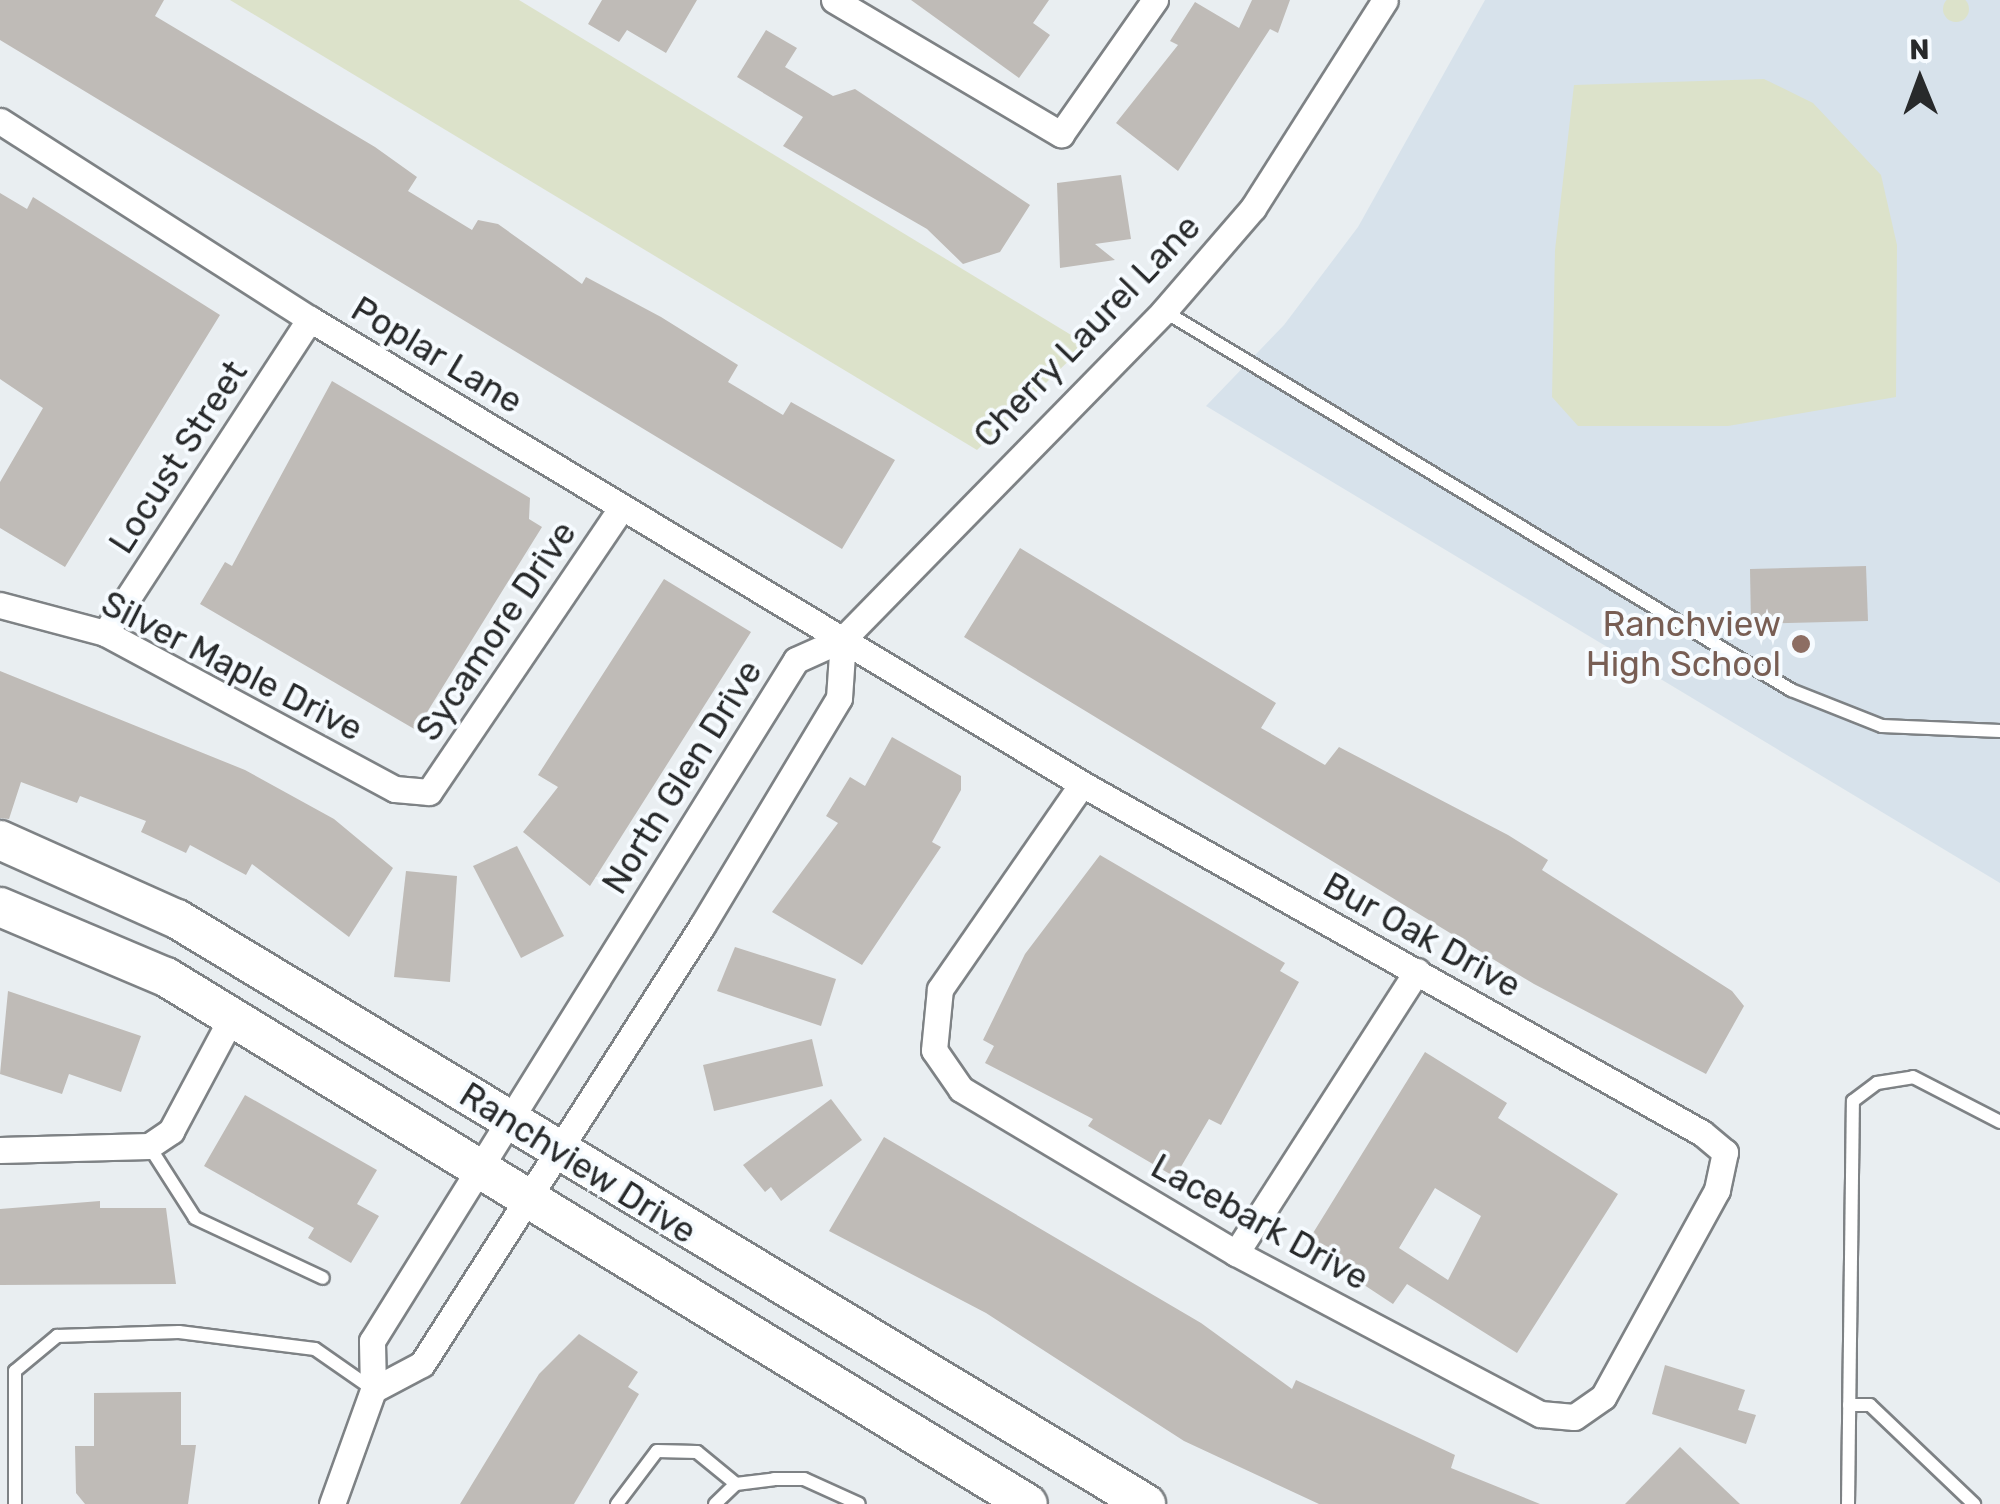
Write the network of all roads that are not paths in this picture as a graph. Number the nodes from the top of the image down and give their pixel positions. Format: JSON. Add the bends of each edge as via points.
{"nodes":[{"id":1,"x":834,"y":0,"type":"edge"},
{"id":2,"x":1156,"y":0,"type":"edge"},
{"id":3,"x":1385,"y":0,"type":"edge"},
{"id":4,"x":0,"y":121,"type":"edge"},
{"id":5,"x":1164,"y":312,"type":"junction"},
{"id":6,"x":310,"y":319,"type":"junction"},
{"id":7,"x":622,"y":508,"type":"junction"},
{"id":8,"x":0,"y":605,"type":"edge"},
{"id":9,"x":105,"y":633,"type":"junction"},
{"id":10,"x":843,"y":638,"type":"junction"},
{"id":11,"x":2000,"y":731,"type":"edge"},
{"id":12,"x":1082,"y":784,"type":"junction"},
{"id":13,"x":429,"y":792,"type":"joint"},
{"id":14,"x":0,"y":840,"type":"edge"},
{"id":15,"x":0,"y":906,"type":"edge"},
{"id":16,"x":1417,"y":972,"type":"junction"},
{"id":17,"x":233,"y":1015,"type":"junction"},
{"id":18,"x":506,"y":1118,"type":"junction"},
{"id":19,"x":2000,"y":1122,"type":"edge"},
{"id":20,"x":150,"y":1146,"type":"junction"},
{"id":21,"x":0,"y":1150,"type":"edge"},
{"id":22,"x":559,"y":1151,"type":"junction"},
{"id":23,"x":474,"y":1166,"type":"junction"},
{"id":24,"x":524,"y":1198,"type":"junction"},
{"id":25,"x":1236,"y":1252,"type":"junction"},
{"id":26,"x":323,"y":1278,"type":"dead end"},
{"id":27,"x":373,"y":1390,"type":"junction"},
{"id":28,"x":1848,"y":1405,"type":"junction"},
{"id":29,"x":1574,"y":1417,"type":"joint"},
{"id":30,"x":736,"y":1484,"type":"junction"},
{"id":31,"x":15,"y":1504,"type":"edge"},
{"id":32,"x":332,"y":1504,"type":"edge"},
{"id":33,"x":617,"y":1504,"type":"edge"},
{"id":34,"x":715,"y":1504,"type":"edge"},
{"id":35,"x":858,"y":1504,"type":"edge"},
{"id":36,"x":1028,"y":1504,"type":"edge"},
{"id":37,"x":1146,"y":1504,"type":"edge"},
{"id":38,"x":1848,"y":1504,"type":"edge"},
{"id":39,"x":1974,"y":1504,"type":"edge"}],
"edges":[{"from":1,"to":2,"type":"street","via":[[1062,134]]},
{"from":3,"to":5,"type":"street","name":"Cherry Laurel Lane","via":[[1253,208]]},
{"from":4,"to":6,"type":"street","name":"Poplar Lane"},
{"from":5,"to":10,"type":"street","name":"Cherry Laurel Lane"},
{"from":5,"to":11,"type":"lane","via":[[1790,690],[1882,726]]},
{"from":6,"to":7,"type":"street","name":"Poplar Lane"},
{"from":6,"to":9,"type":"street","name":"Locust Street"},
{"from":7,"to":10,"type":"street","name":"Poplar Lane"},
{"from":7,"to":13,"type":"street","name":"Sycamore Drive"},
{"from":8,"to":9,"type":"street","name":"Silver Maple Drive"},
{"from":9,"to":13,"type":"street","name":"Silver Maple Drive","via":[[395,789]]},
{"from":10,"to":12,"type":"street","name":"Bur Oak Drive"},
{"from":10,"to":18,"type":"street","name":"North Glen Drive","via":[[796,660]]},
{"from":10,"to":22,"type":"street","via":[[839,698]]},
{"from":12,"to":16,"type":"street","name":"Bur Oak Drive"},
{"from":12,"to":25,"type":"street","name":"Lacebark Drive","via":[[940,989],[934,1050],[961,1089]]},
{"from":14,"to":18,"type":"street","name":"Ranchview Drive","via":[[177,919]]},
{"from":15,"to":17,"type":"street","name":"Ranchview Drive"},
{"from":16,"to":25,"type":"street"},
{"from":16,"to":29,"type":"street","name":"Bur Oak Drive","via":[[1725,1152],[1718,1190],[1603,1396]]},
{"from":17,"to":20,"type":"street","via":[[170,1131]]},
{"from":17,"to":23,"type":"street","name":"Ranchview Drive"},
{"from":18,"to":22,"type":"street","name":"Ranchview Drive"},
{"from":18,"to":23,"type":"street","name":"North Glen Drive"},
{"from":19,"to":28,"type":"lane","via":[[1912,1077],[1877,1083],[1852,1101]]},
{"from":20,"to":21,"type":"street"},
{"from":20,"to":26,"type":"lane","via":[[195,1218]]},
{"from":22,"to":24,"type":"street"},
{"from":22,"to":37,"type":"street","name":"Ranchview Drive"},
{"from":23,"to":24,"type":"street","name":"Ranchview Drive"},
{"from":23,"to":27,"type":"street","name":"North Glen Drive","via":[[372,1341]]},
{"from":24,"to":27,"type":"street","via":[[422,1364]]},
{"from":24,"to":36,"type":"street","name":"Ranchview Drive"},
{"from":25,"to":29,"type":"street","name":"Lacebark Drive","via":[[1540,1414]]},
{"from":27,"to":31,"type":"lane","via":[[315,1349],[179,1332],[57,1336],[15,1372]]},
{"from":27,"to":32,"type":"street","name":"North Glen Drive"},
{"from":28,"to":38,"type":"lane"},
{"from":28,"to":39,"type":"lane","via":[[1870,1405]]},
{"from":30,"to":33,"type":"lane","via":[[697,1452],[656,1451]]},
{"from":30,"to":34,"type":"lane"},
{"from":30,"to":35,"type":"lane","via":[[804,1480]]}]}
